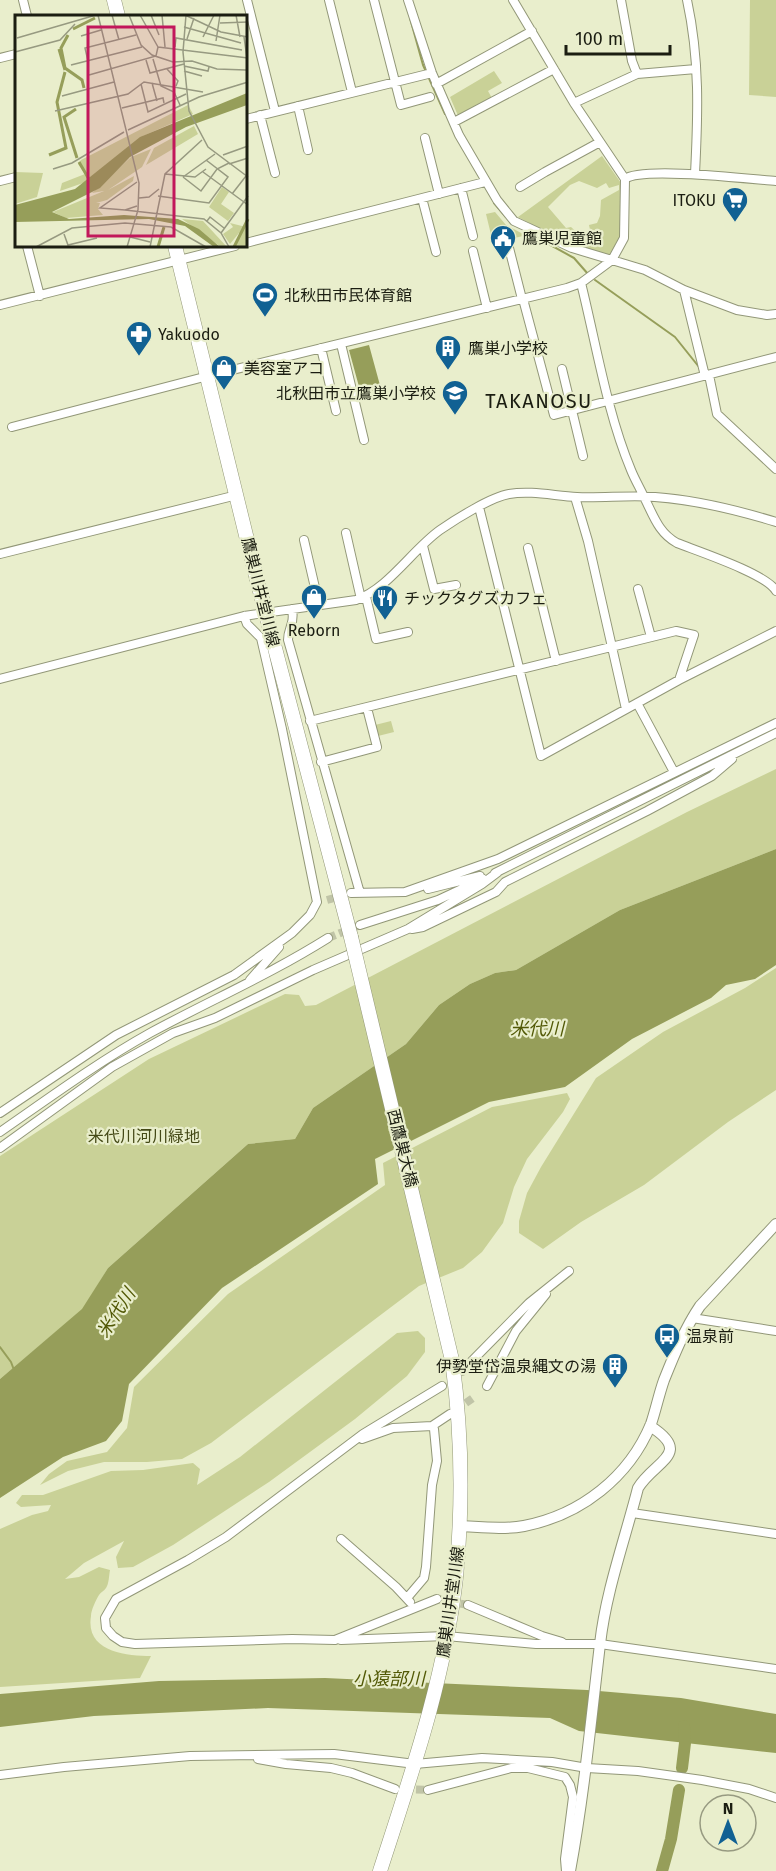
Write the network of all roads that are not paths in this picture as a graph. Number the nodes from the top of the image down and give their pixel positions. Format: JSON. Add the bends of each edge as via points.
{"nodes":[{"id":1,"x":23,"y":0,"type":"edge"},
{"id":2,"x":114,"y":0,"type":"edge"},
{"id":3,"x":247,"y":0,"type":"edge"},
{"id":4,"x":329,"y":0,"type":"edge"},
{"id":5,"x":374,"y":0,"type":"edge"},
{"id":6,"x":408,"y":0,"type":"edge"},
{"id":7,"x":513,"y":0,"type":"edge"},
{"id":8,"x":621,"y":0,"type":"edge"},
{"id":9,"x":687,"y":0,"type":"edge"},
{"id":10,"x":27,"y":15,"type":"edge"},
{"id":11,"x":118,"y":15,"type":"edge"},
{"id":12,"x":532,"y":31,"type":"junction"},
{"id":13,"x":15,"y":54,"type":"edge"},
{"id":14,"x":0,"y":58,"type":"edge"},
{"id":15,"x":554,"y":69,"type":"junction"},
{"id":16,"x":696,"y":69,"type":"junction"},
{"id":17,"x":432,"y":74,"type":"junction"},
{"id":18,"x":637,"y":74,"type":"junction"},
{"id":19,"x":394,"y":82,"type":"junction"},
{"id":20,"x":436,"y":84,"type":"junction"},
{"id":21,"x":352,"y":92,"type":"junction"},
{"id":22,"x":430,"y":97,"type":"dead end"},
{"id":23,"x":574,"y":103,"type":"junction"},
{"id":24,"x":298,"y":106,"type":"junction"},
{"id":25,"x":275,"y":111,"type":"junction"},
{"id":26,"x":260,"y":115,"type":"junction"},
{"id":27,"x":248,"y":118,"type":"edge"},
{"id":28,"x":454,"y":122,"type":"junction"},
{"id":29,"x":425,"y":138,"type":"dead end"},
{"id":30,"x":600,"y":142,"type":"junction"},
{"id":31,"x":308,"y":150,"type":"dead end"},
{"id":32,"x":275,"y":173,"type":"dead end"},
{"id":33,"x":695,"y":174,"type":"junction"},
{"id":34,"x":15,"y":177,"type":"edge"},
{"id":35,"x":625,"y":179,"type":"junction"},
{"id":36,"x":776,"y":181,"type":"edge"},
{"id":37,"x":0,"y":182,"type":"edge"},
{"id":38,"x":485,"y":182,"type":"junction"},
{"id":39,"x":460,"y":188,"type":"junction"},
{"id":40,"x":520,"y":188,"type":"dead end"},
{"id":41,"x":439,"y":194,"type":"junction"},
{"id":42,"x":422,"y":198,"type":"junction"},
{"id":43,"x":473,"y":236,"type":"dead end"},
{"id":44,"x":507,"y":240,"type":"dead end"},
{"id":45,"x":248,"y":242,"type":"edge"},
{"id":46,"x":28,"y":248,"type":"edge"},
{"id":47,"x":175,"y":248,"type":"edge"},
{"id":48,"x":227,"y":248,"type":"edge"},
{"id":49,"x":473,"y":251,"type":"dead end"},
{"id":50,"x":436,"y":252,"type":"dead end"},
{"id":51,"x":612,"y":260,"type":"junction"},
{"id":52,"x":178,"y":261,"type":"junction"},
{"id":53,"x":581,"y":283,"type":"junction"},
{"id":54,"x":684,"y":290,"type":"junction"},
{"id":55,"x":40,"y":296,"type":"junction"},
{"id":56,"x":523,"y":299,"type":"junction"},
{"id":57,"x":1,"y":303,"type":"edge"},
{"id":58,"x":487,"y":308,"type":"junction"},
{"id":59,"x":776,"y":314,"type":"edge"},
{"id":60,"x":341,"y":344,"type":"junction"},
{"id":61,"x":321,"y":348,"type":"junction"},
{"id":62,"x":776,"y":357,"type":"edge"},
{"id":63,"x":562,"y":369,"type":"dead end"},
{"id":64,"x":208,"y":376,"type":"junction"},
{"id":65,"x":707,"y":376,"type":"junction"},
{"id":66,"x":610,"y":401,"type":"junction"},
{"id":67,"x":572,"y":409,"type":"junction"},
{"id":68,"x":336,"y":411,"type":"dead end"},
{"id":69,"x":12,"y":427,"type":"dead end"},
{"id":70,"x":364,"y":440,"type":"dead end"},
{"id":71,"x":583,"y":456,"type":"dead end"},
{"id":72,"x":776,"y":470,"type":"edge"},
{"id":73,"x":237,"y":495,"type":"junction"},
{"id":74,"x":575,"y":497,"type":"junction"},
{"id":75,"x":645,"y":498,"type":"junction"},
{"id":76,"x":479,"y":507,"type":"junction"},
{"id":77,"x":776,"y":522,"type":"edge"},
{"id":78,"x":346,"y":533,"type":"dead end"},
{"id":79,"x":304,"y":540,"type":"dead end"},
{"id":80,"x":423,"y":546,"type":"junction"},
{"id":81,"x":528,"y":548,"type":"dead end"},
{"id":82,"x":0,"y":554,"type":"edge"},
{"id":83,"x":456,"y":585,"type":"dead end"},
{"id":84,"x":638,"y":589,"type":"dead end"},
{"id":85,"x":776,"y":591,"type":"edge"},
{"id":86,"x":363,"y":598,"type":"junction"},
{"id":87,"x":319,"y":605,"type":"junction"},
{"id":88,"x":292,"y":609,"type":"junction"},
{"id":89,"x":266,"y":612,"type":"junction"},
{"id":90,"x":244,"y":616,"type":"junction"},
{"id":91,"x":776,"y":631,"type":"edge"},
{"id":92,"x":408,"y":632,"type":"dead end"},
{"id":93,"x":651,"y":637,"type":"junction"},
{"id":94,"x":613,"y":647,"type":"junction"},
{"id":95,"x":556,"y":661,"type":"junction"},
{"id":96,"x":518,"y":669,"type":"junction"},
{"id":97,"x":0,"y":679,"type":"edge"},
{"id":98,"x":679,"y":680,"type":"junction"},
{"id":99,"x":637,"y":703,"type":"junction"},
{"id":100,"x":367,"y":708,"type":"junction"},
{"id":101,"x":626,"y":709,"type":"junction"},
{"id":102,"x":310,"y":721,"type":"junction"},
{"id":103,"x":776,"y":723,"type":"edge"},
{"id":104,"x":776,"y":733,"type":"edge"},
{"id":105,"x":741,"y":751,"type":"junction"},
{"id":106,"x":321,"y":762,"type":"junction"},
{"id":107,"x":674,"y":772,"type":"junction"},
{"id":108,"x":498,"y":872,"type":"junction"},
{"id":109,"x":405,"y":892,"type":"junction"},
{"id":110,"x":327,"y":900,"type":"tunnel mouth"},
{"id":111,"x":317,"y":902,"type":"junction"},
{"id":112,"x":360,"y":925,"type":"tunnel mouth"},
{"id":113,"x":408,"y":929,"type":"junction"},
{"id":114,"x":292,"y":933,"type":"junction"},
{"id":115,"x":351,"y":937,"type":"joint"},
{"id":116,"x":328,"y":938,"type":"tunnel mouth"},
{"id":117,"x":243,"y":987,"type":"junction"},
{"id":118,"x":0,"y":1113,"type":"edge"},
{"id":119,"x":0,"y":1132,"type":"edge"},
{"id":120,"x":0,"y":1148,"type":"edge"},
{"id":121,"x":776,"y":1224,"type":"edge"},
{"id":122,"x":692,"y":1318,"type":"junction"},
{"id":123,"x":776,"y":1331,"type":"edge"},
{"id":124,"x":457,"y":1365,"type":"junction"},
{"id":125,"x":442,"y":1386,"type":"dead end"},
{"id":126,"x":487,"y":1386,"type":"dead end"},
{"id":127,"x":450,"y":1414,"type":"tunnel mouth"},
{"id":128,"x":432,"y":1426,"type":"junction"},
{"id":129,"x":650,"y":1426,"type":"junction"},
{"id":130,"x":336,"y":1454,"type":"junction"},
{"id":131,"x":632,"y":1513,"type":"junction"},
{"id":132,"x":460,"y":1526,"type":"junction"},
{"id":133,"x":776,"y":1534,"type":"edge"},
{"id":134,"x":341,"y":1539,"type":"dead end"},
{"id":135,"x":407,"y":1598,"type":"junction"},
{"id":136,"x":437,"y":1599,"type":"tunnel mouth"},
{"id":137,"x":468,"y":1605,"type":"tunnel mouth"},
{"id":138,"x":415,"y":1607,"type":"junction"},
{"id":139,"x":335,"y":1640,"type":"junction"},
{"id":140,"x":445,"y":1641,"type":"junction"},
{"id":141,"x":574,"y":1645,"type":"junction"},
{"id":142,"x":599,"y":1647,"type":"junction"},
{"id":143,"x":776,"y":1669,"type":"edge"},
{"id":144,"x":243,"y":1755,"type":"junction"},
{"id":145,"x":416,"y":1759,"type":"junction"},
{"id":146,"x":587,"y":1768,"type":"junction"},
{"id":147,"x":0,"y":1775,"type":"edge"},
{"id":148,"x":395,"y":1789,"type":"tunnel mouth"},
{"id":149,"x":428,"y":1790,"type":"tunnel mouth"},
{"id":150,"x":776,"y":1798,"type":"edge"},
{"id":151,"x":380,"y":1871,"type":"edge"},
{"id":152,"x":568,"y":1871,"type":"edge"}],
"edges":[{"from":1,"to":10,"type":"street"},
{"from":2,"to":11,"type":"main road"},
{"from":3,"to":25,"type":"street"},
{"from":4,"to":21,"type":"street"},
{"from":5,"to":19,"type":"street"},
{"from":6,"to":17,"type":"street"},
{"from":7,"to":12,"type":"street"},
{"from":8,"to":18,"type":"street"},
{"from":9,"to":16,"type":"street"},
{"from":12,"to":15,"type":"street"},
{"from":12,"to":20,"type":"street"},
{"from":13,"to":14,"type":"street"},
{"from":15,"to":23,"type":"street"},
{"from":15,"to":28,"type":"street"},
{"from":16,"to":18,"type":"street"},
{"from":16,"to":33,"type":"street","via":[[699,92]]},
{"from":17,"to":19,"type":"street"},
{"from":17,"to":20,"type":"street"},
{"from":18,"to":23,"type":"street"},
{"from":19,"to":21,"type":"street"},
{"from":19,"to":22,"type":"street","via":[[401,105]]},
{"from":20,"to":28,"type":"street"},
{"from":21,"to":24,"type":"street"},
{"from":23,"to":30,"type":"street"},
{"from":24,"to":25,"type":"street"},
{"from":24,"to":31,"type":"street"},
{"from":25,"to":26,"type":"street"},
{"from":26,"to":27,"type":"street"},
{"from":26,"to":32,"type":"street"},
{"from":28,"to":38,"type":"street"},
{"from":29,"to":41,"type":"street"},
{"from":30,"to":35,"type":"street"},
{"from":30,"to":40,"type":"street"},
{"from":33,"to":35,"type":"street"},
{"from":33,"to":36,"type":"street"},
{"from":34,"to":37,"type":"street"},
{"from":35,"to":51,"type":"street","via":[[624,238]]},
{"from":38,"to":39,"type":"street"},
{"from":38,"to":51,"type":"street","via":[[514,221],[572,248]]},
{"from":39,"to":41,"type":"street"},
{"from":39,"to":43,"type":"street"},
{"from":41,"to":42,"type":"street"},
{"from":42,"to":45,"type":"street"},
{"from":42,"to":50,"type":"street"},
{"from":44,"to":56,"type":"street"},
{"from":46,"to":55,"type":"street"},
{"from":47,"to":52,"type":"main road","name":"鷹巣川井堂川線"},
{"from":48,"to":52,"type":"street"},
{"from":49,"to":58,"type":"street"},
{"from":51,"to":53,"type":"street"},
{"from":51,"to":54,"type":"street","via":[[645,270]]},
{"from":52,"to":55,"type":"street"},
{"from":52,"to":64,"type":"main road","name":"鷹巣川井堂川線"},
{"from":53,"to":56,"type":"street"},
{"from":53,"to":66,"type":"street"},
{"from":54,"to":59,"type":"street","via":[[737,310]]},
{"from":54,"to":65,"type":"street"},
{"from":55,"to":57,"type":"street"},
{"from":56,"to":58,"type":"street"},
{"from":56,"to":67,"type":"street","via":[[554,414]]},
{"from":58,"to":60,"type":"street"},
{"from":60,"to":61,"type":"street"},
{"from":60,"to":70,"type":"street"},
{"from":61,"to":64,"type":"street"},
{"from":61,"to":68,"type":"street"},
{"from":62,"to":65,"type":"street"},
{"from":63,"to":67,"type":"street"},
{"from":64,"to":69,"type":"street"},
{"from":64,"to":73,"type":"main road","name":"鷹巣川井堂川線"},
{"from":65,"to":66,"type":"street"},
{"from":65,"to":72,"type":"street","via":[[717,414]]},
{"from":66,"to":67,"type":"street"},
{"from":66,"to":75,"type":"street","via":[[631,470]]},
{"from":67,"to":71,"type":"street"},
{"from":73,"to":82,"type":"street"},
{"from":73,"to":89,"type":"main road","name":"鷹巣川井堂川線"},
{"from":74,"to":75,"type":"street"},
{"from":74,"to":76,"type":"street","via":[[507,494]]},
{"from":74,"to":94,"type":"street"},
{"from":75,"to":77,"type":"street","via":[[714,506]]},
{"from":75,"to":85,"type":"street","via":[[659,529],[668,538],[759,576]]},
{"from":76,"to":80,"type":"street","via":[[439,531]]},
{"from":76,"to":96,"type":"street"},
{"from":78,"to":86,"type":"street"},
{"from":79,"to":87,"type":"street"},
{"from":80,"to":83,"type":"street","via":[[434,589]]},
{"from":80,"to":86,"type":"street"},
{"from":81,"to":95,"type":"street"},
{"from":84,"to":93,"type":"street"},
{"from":86,"to":87,"type":"street"},
{"from":86,"to":92,"type":"street","via":[[376,639]]},
{"from":87,"to":88,"type":"street"},
{"from":88,"to":89,"type":"street"},
{"from":88,"to":102,"type":"street","via":[[294,619],[288,640]]},
{"from":89,"to":90,"type":"street"},
{"from":89,"to":115,"type":"main road","name":"鷹巣川井堂川線"},
{"from":90,"to":97,"type":"street"},
{"from":90,"to":111,"type":"street","via":[[261,638]]},
{"from":91,"to":98,"type":"street"},
{"from":93,"to":94,"type":"street"},
{"from":93,"to":98,"type":"street","via":[[676,631],[694,635]]},
{"from":94,"to":95,"type":"street"},
{"from":94,"to":101,"type":"street"},
{"from":95,"to":96,"type":"street"},
{"from":96,"to":100,"type":"street"},
{"from":96,"to":101,"type":"street","via":[[541,756]]},
{"from":98,"to":99,"type":"street"},
{"from":99,"to":101,"type":"street"},
{"from":99,"to":107,"type":"street"},
{"from":100,"to":102,"type":"street"},
{"from":100,"to":106,"type":"street","via":[[377,747]]},
{"from":102,"to":106,"type":"street"},
{"from":103,"to":107,"type":"street"},
{"from":104,"to":105,"type":"street"},
{"from":105,"to":108,"type":"street"},
{"from":105,"to":113,"type":"street","via":[[712,776],[505,882],[496,892],[423,927]]},
{"from":106,"to":109,"type":"street","via":[[355,893]]},
{"from":107,"to":109,"type":"street","via":[[498,859]]},
{"from":108,"to":109,"type":"street"},
{"from":108,"to":112,"type":"street","via":[[438,900]]},
{"from":108,"to":113,"type":"street"},
{"from":110,"to":111,"type":"street"},
{"from":111,"to":114,"type":"street"},
{"from":113,"to":120,"type":"street","via":[[215,1018],[173,1033],[112,1067]]},
{"from":114,"to":117,"type":"street"},
{"from":114,"to":118,"type":"street","via":[[223,983],[116,1035]]},
{"from":115,"to":124,"type":"main road","name":"西鷹巣大橋","bridge":true},
{"from":116,"to":117,"type":"street"},
{"from":117,"to":119,"type":"street","via":[[149,1034]]},
{"from":121,"to":122,"type":"street"},
{"from":122,"to":123,"type":"street"},
{"from":122,"to":129,"type":"street","via":[[664,1381]]},
{"from":124,"to":126,"type":"street","via":[[568,1271],[516,1330]]},
{"from":124,"to":132,"type":"main road","name":"鷹巣川井堂川線"},
{"from":125,"to":130,"type":"street"},
{"from":127,"to":128,"type":"street"},
{"from":128,"to":130,"type":"street","via":[[393,1428]]},
{"from":128,"to":135,"type":"street","via":[[437,1461],[426,1567],[424,1578]]},
{"from":129,"to":131,"type":"street","via":[[670,1442],[670,1451],[644,1479]]},
{"from":129,"to":132,"type":"street","via":[[626,1466],[599,1494],[580,1506],[523,1526]]},
{"from":130,"to":139,"type":"street","via":[[226,1537],[116,1599],[105,1618],[106,1628],[113,1636],[135,1644]]},
{"from":131,"to":133,"type":"street"},
{"from":131,"to":142,"type":"street"},
{"from":132,"to":140,"type":"main road","name":"鷹巣川井堂川線"},
{"from":134,"to":135,"type":"street"},
{"from":135,"to":138,"type":"street"},
{"from":136,"to":138,"type":"street"},
{"from":137,"to":141,"type":"street"},
{"from":138,"to":139,"type":"street"},
{"from":139,"to":140,"type":"street"},
{"from":140,"to":141,"type":"street"},
{"from":140,"to":145,"type":"main road","name":"鷹巣川井堂川線"},
{"from":141,"to":142,"type":"street"},
{"from":142,"to":143,"type":"street"},
{"from":142,"to":146,"type":"street"},
{"from":144,"to":145,"type":"street","via":[[334,1754]]},
{"from":144,"to":147,"type":"street","via":[[178,1757]]},
{"from":144,"to":148,"type":"street","via":[[331,1768]]},
{"from":145,"to":146,"type":"street","via":[[483,1758]]},
{"from":145,"to":151,"type":"main road","name":"鷹巣川井堂川線"},
{"from":146,"to":150,"type":"street","via":[[702,1780]]},
{"from":146,"to":152,"type":"street"},
{"from":149,"to":152,"type":"street","via":[[511,1768],[565,1777],[573,1797],[565,1859]]}]}
